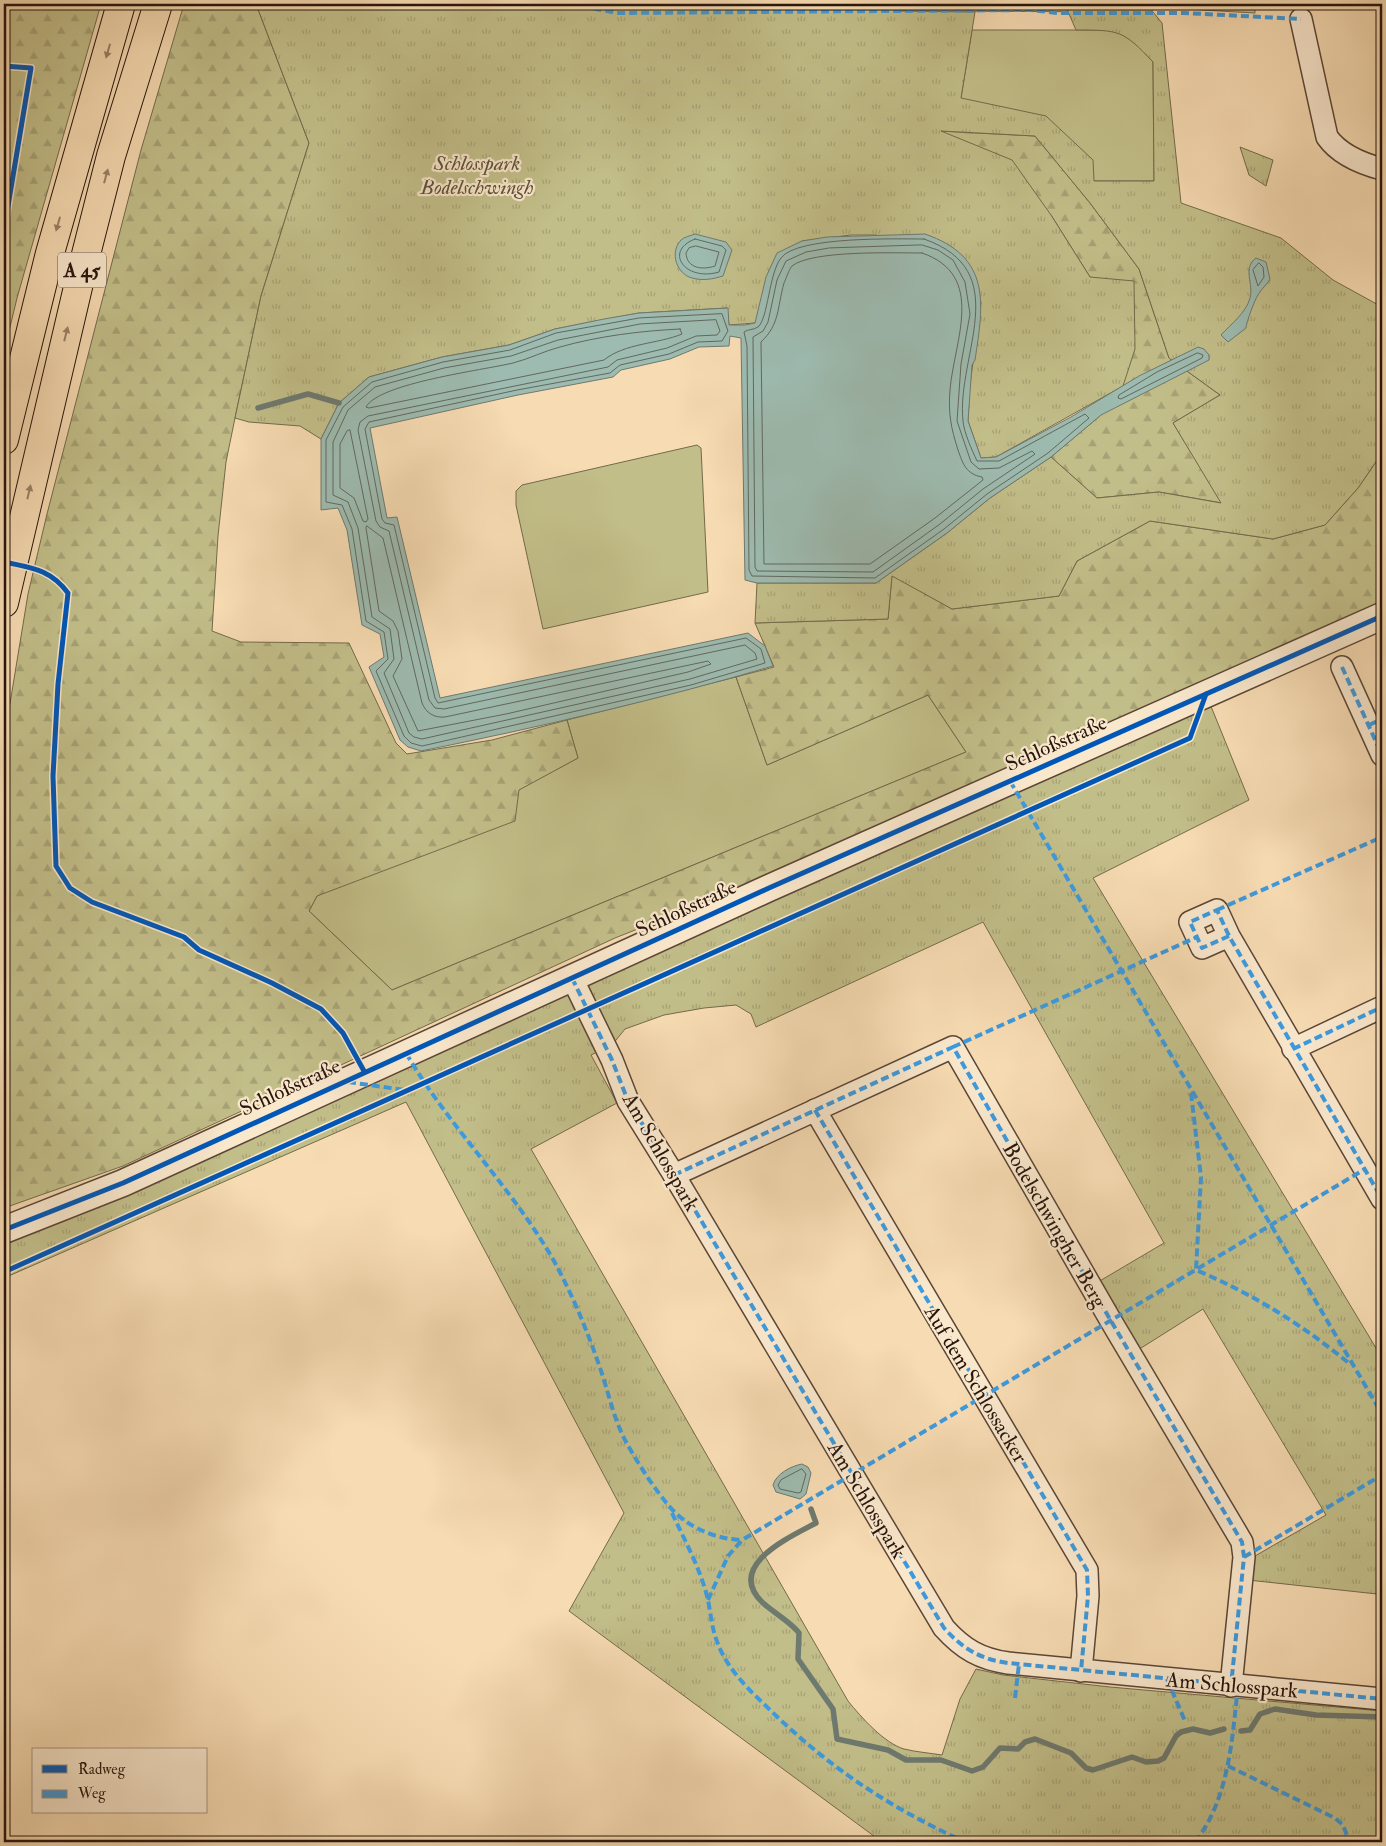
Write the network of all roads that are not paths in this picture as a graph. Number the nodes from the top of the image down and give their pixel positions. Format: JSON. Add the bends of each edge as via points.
{"nodes":[{"id":1,"x":121,"y":4,"type":"edge"},
{"id":2,"x":158,"y":4,"type":"edge"},
{"id":3,"x":1301,"y":19,"type":"dead end"},
{"id":4,"x":1382,"y":169,"type":"edge"},
{"id":5,"x":4,"y":440,"type":"edge"},
{"id":6,"x":5,"y":596,"type":"edge"},
{"id":7,"x":1382,"y":616,"type":"edge"},
{"id":8,"x":1342,"y":667,"type":"dead end"},
{"id":9,"x":1375,"y":722,"type":"edge"},
{"id":10,"x":1382,"y":755,"type":"edge"},
{"id":11,"x":1229,"y":936,"type":"dead end"},
{"id":12,"x":572,"y":978,"type":"junction"},
{"id":13,"x":1382,"y":1007,"type":"edge"},
{"id":14,"x":1294,"y":1048,"type":"junction"},
{"id":15,"x":815,"y":1110,"type":"junction"},
{"id":16,"x":674,"y":1175,"type":"junction"},
{"id":17,"x":1381,"y":1194,"type":"edge"},
{"id":18,"x":4,"y":1230,"type":"edge"},
{"id":19,"x":1081,"y":1671,"type":"junction"},
{"id":20,"x":1231,"y":1686,"type":"junction"},
{"id":21,"x":1382,"y":1699,"type":"edge"}],
"edges":[{"from":1,"to":5,"type":"highway","number":"A 45","one_way":true,"via":[[50,253]]},
{"from":6,"to":2,"type":"highway","number":"A 45","one_way":true,"via":[[111,156]]},
{"from":3,"to":4,"type":"street","via":[[1327,137],[1334,146],[1367,165]]},
{"from":7,"to":12,"type":"street","name":"Schloßstraße"},
{"from":8,"to":9,"type":"street"},
{"from":9,"to":10,"type":"street"},
{"from":11,"to":14,"type":"street"},
{"from":12,"to":16,"type":"street","name":"Am Schlosspark","via":[[628,1101]]},
{"from":12,"to":18,"type":"street","name":"Schloßstraße","via":[[123,1183]]},
{"from":13,"to":14,"type":"street"},
{"from":14,"to":17,"type":"street"},
{"from":15,"to":16,"type":"street","name":"Bodelschwingher Berg"},
{"from":15,"to":19,"type":"street","name":"Auf dem Schlossacker","via":[[1086,1570],[1088,1596]]},
{"from":15,"to":20,"type":"street","name":"Bodelschwingher Berg","via":[[953,1047],[1242,1542],[1244,1557]]},
{"from":16,"to":19,"type":"street","name":"Am Schlosspark","via":[[944,1628],[962,1647],[990,1660]]},
{"from":19,"to":20,"type":"street","name":"Am Schlosspark"},
{"from":20,"to":21,"type":"street","name":"Am Schlosspark"}]}
